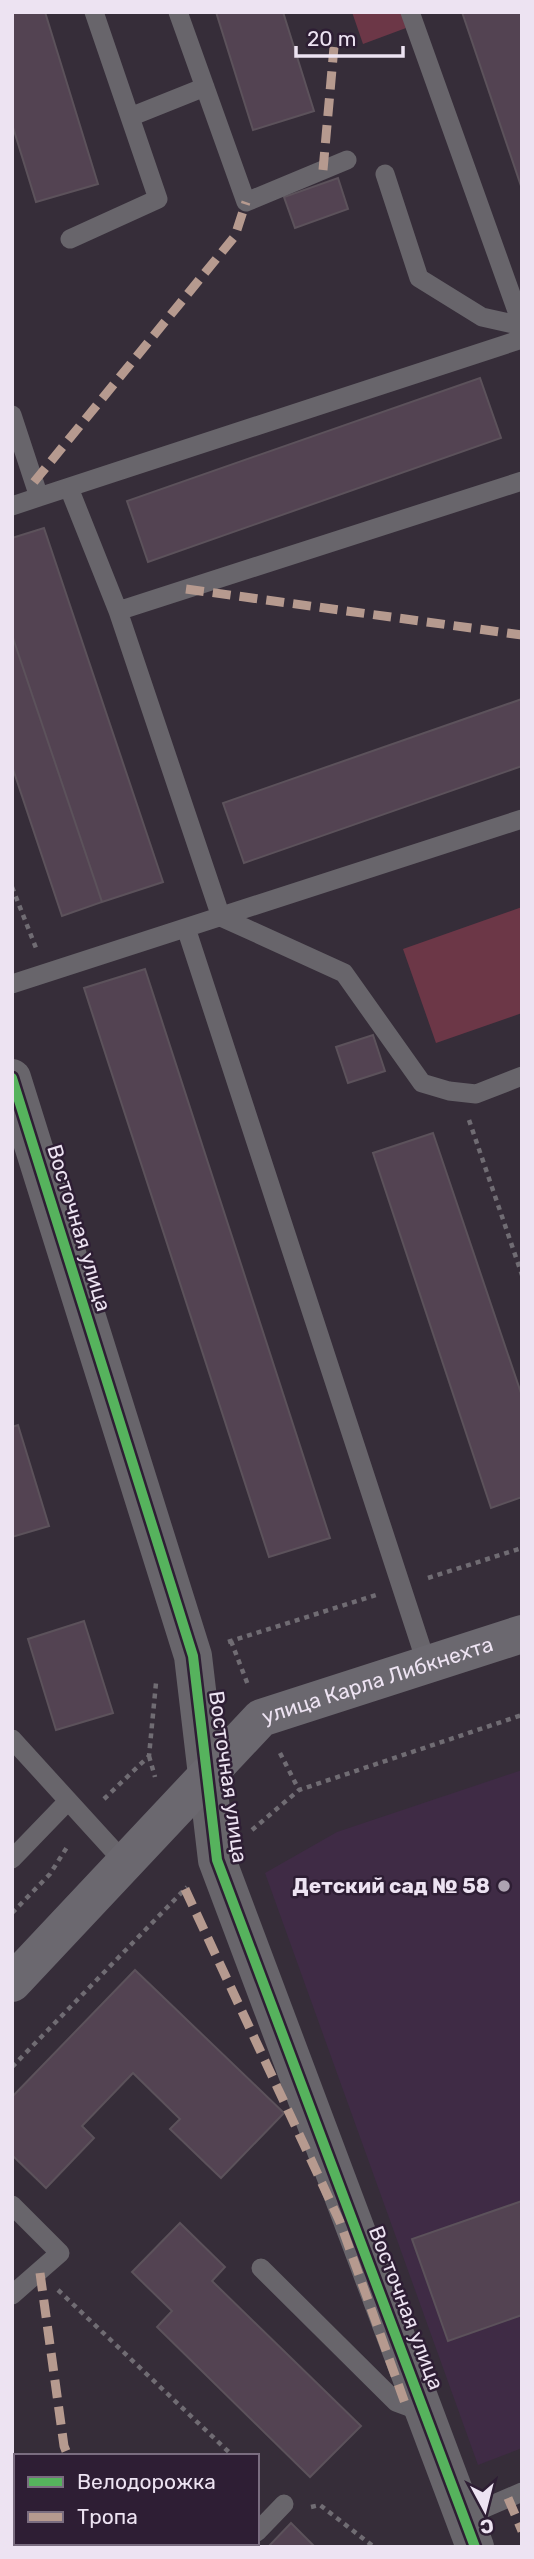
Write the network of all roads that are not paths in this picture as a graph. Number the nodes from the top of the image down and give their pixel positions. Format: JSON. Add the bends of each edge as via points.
{"nodes":[{"id":1,"x":94,"y":12,"type":"edge"},
{"id":2,"x":178,"y":12,"type":"edge"},
{"id":3,"x":410,"y":12,"type":"edge"},
{"id":4,"x":205,"y":87,"type":"junction"},
{"id":5,"x":130,"y":117,"type":"junction"},
{"id":6,"x":348,"y":160,"type":"dead end"},
{"id":7,"x":385,"y":174,"type":"dead end"},
{"id":8,"x":70,"y":239,"type":"dead end"},
{"id":9,"x":522,"y":326,"type":"edge"},
{"id":10,"x":522,"y":340,"type":"edge"},
{"id":11,"x":12,"y":415,"type":"edge"},
{"id":12,"x":522,"y":481,"type":"edge"},
{"id":13,"x":69,"y":488,"type":"junction"},
{"id":14,"x":39,"y":497,"type":"junction"},
{"id":15,"x":12,"y":506,"type":"edge"},
{"id":16,"x":118,"y":611,"type":"junction"},
{"id":17,"x":522,"y":819,"type":"edge"},
{"id":18,"x":221,"y":917,"type":"junction"},
{"id":19,"x":186,"y":928,"type":"junction"},
{"id":20,"x":12,"y":984,"type":"edge"},
{"id":21,"x":522,"y":1076,"type":"edge"},
{"id":22,"x":12,"y":1078,"type":"edge"},
{"id":23,"x":522,"y":1634,"type":"edge"},
{"id":24,"x":427,"y":1665,"type":"junction"},
{"id":25,"x":12,"y":1739,"type":"edge"},
{"id":26,"x":208,"y":1774,"type":"junction"},
{"id":27,"x":68,"y":1801,"type":"junction"},
{"id":28,"x":12,"y":1859,"type":"edge"},
{"id":29,"x":125,"y":1863,"type":"junction"},
{"id":30,"x":12,"y":1983,"type":"edge"},
{"id":31,"x":12,"y":2205,"type":"edge"},
{"id":32,"x":261,"y":2268,"type":"dead end"},
{"id":33,"x":12,"y":2295,"type":"edge"},
{"id":34,"x":424,"y":2412,"type":"junction"},
{"id":35,"x":522,"y":2492,"type":"edge"},
{"id":36,"x":284,"y":2504,"type":"road end"},
{"id":37,"x":259,"y":2530,"type":"edge"},
{"id":38,"x":469,"y":2532,"type":"edge"}],
"edges":[{"from":1,"to":5,"type":"lane"},
{"from":2,"to":4,"type":"lane"},
{"from":3,"to":9,"type":"lane"},
{"from":4,"to":5,"type":"lane"},
{"from":4,"to":6,"type":"lane","via":[[246,202]]},
{"from":5,"to":8,"type":"lane","via":[[158,199]]},
{"from":7,"to":9,"type":"lane","via":[[419,278],[482,317]]},
{"from":10,"to":13,"type":"lane"},
{"from":11,"to":14,"type":"lane"},
{"from":12,"to":16,"type":"lane"},
{"from":13,"to":14,"type":"lane"},
{"from":13,"to":16,"type":"lane"},
{"from":14,"to":15,"type":"lane"},
{"from":16,"to":18,"type":"lane"},
{"from":17,"to":18,"type":"lane"},
{"from":18,"to":19,"type":"lane"},
{"from":18,"to":21,"type":"lane","via":[[344,973],[422,1083],[476,1094]]},
{"from":19,"to":20,"type":"lane"},
{"from":19,"to":24,"type":"lane"},
{"from":22,"to":26,"type":"street","name":"Восточная улица","via":[[193,1656]]},
{"from":23,"to":24,"type":"main road","name":"улица Карла Либкнехта"},
{"from":24,"to":26,"type":"main road","name":"улица Карла Либкнехта","via":[[261,1718]]},
{"from":25,"to":27,"type":"lane"},
{"from":26,"to":29,"type":"main road","name":"улица Карла Либкнехта"},
{"from":26,"to":34,"type":"street","name":"Восточная улица","via":[[217,1860]]},
{"from":27,"to":28,"type":"lane"},
{"from":27,"to":29,"type":"lane"},
{"from":29,"to":30,"type":"main road","name":"улица Карла Либкнехта"},
{"from":31,"to":33,"type":"lane","via":[[60,2253]]},
{"from":32,"to":34,"type":"lane","via":[[396,2402]]},
{"from":34,"to":38,"type":"street","name":"Восточная улица"},
{"from":35,"to":38,"type":"lane"},
{"from":36,"to":37,"type":"lane"}]}
